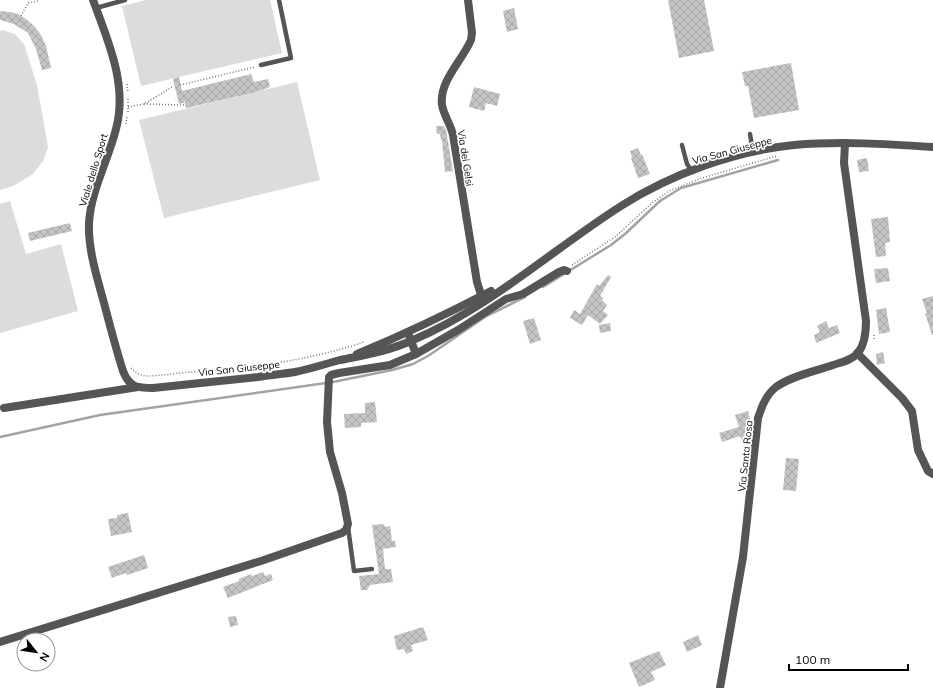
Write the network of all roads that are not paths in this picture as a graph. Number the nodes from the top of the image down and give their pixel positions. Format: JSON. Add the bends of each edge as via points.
{"nodes":[{"id":1,"x":125,"y":0,"type":"edge"},
{"id":2,"x":279,"y":0,"type":"edge"},
{"id":3,"x":468,"y":0,"type":"edge"},
{"id":4,"x":94,"y":4,"type":"edge"},
{"id":5,"x":261,"y":65,"type":"road end"},
{"id":6,"x":750,"y":134,"type":"dead end"},
{"id":7,"x":845,"y":143,"type":"junction"},
{"id":8,"x":682,"y":145,"type":"dead end"},
{"id":9,"x":933,"y":147,"type":"edge"},
{"id":10,"x":753,"y":152,"type":"junction"},
{"id":11,"x":692,"y":170,"type":"junction"},
{"id":12,"x":568,"y":268,"type":"road end"},
{"id":13,"x":482,"y":299,"type":"junction"},
{"id":14,"x":408,"y":333,"type":"junction"},
{"id":15,"x":411,"y":341,"type":"junction"},
{"id":16,"x":857,"y":353,"type":"junction"},
{"id":17,"x":416,"y":354,"type":"junction"},
{"id":18,"x":342,"y":360,"type":"junction"},
{"id":19,"x":138,"y":387,"type":"junction"},
{"id":20,"x":4,"y":408,"type":"dead end"},
{"id":21,"x":933,"y":474,"type":"edge"},
{"id":22,"x":348,"y":528,"type":"junction"},
{"id":23,"x":372,"y":569,"type":"dead end"},
{"id":24,"x":0,"y":642,"type":"edge"},
{"id":25,"x":720,"y":688,"type":"edge"}],
"edges":[{"from":1,"to":4,"type":"lane"},
{"from":2,"to":5,"type":"lane","via":[[292,58]]},
{"from":3,"to":13,"type":"street","name":"Via dei Gelsi","via":[[471,40],[446,83],[442,98],[453,135],[475,275]]},
{"from":4,"to":19,"type":"street","name":"Viale dello Sport","via":[[118,76],[120,99],[116,130],[93,200],[89,222],[90,243],[95,272],[123,371],[128,381]]},
{"from":6,"to":10,"type":"lane"},
{"from":7,"to":9,"type":"street","name":"Via San Giuseppe"},
{"from":7,"to":10,"type":"street","name":"Via San Giuseppe","via":[[793,145]]},
{"from":7,"to":16,"type":"street","via":[[844,163],[866,321],[866,333]]},
{"from":8,"to":11,"type":"lane","via":[[687,164]]},
{"from":10,"to":11,"type":"street","name":"Via San Giuseppe"},
{"from":11,"to":13,"type":"street","name":"Via San Giuseppe","via":[[622,206],[519,277]]},
{"from":12,"to":17,"type":"street","via":[[523,294],[506,299]]},
{"from":13,"to":14,"type":"street","name":"Via San Giuseppe"},
{"from":13,"to":15,"type":"street","name":"Via San Giuseppe","via":[[454,321]]},
{"from":14,"to":15,"type":"street"},
{"from":14,"to":18,"type":"street","name":"Via San Giuseppe"},
{"from":15,"to":17,"type":"street"},
{"from":15,"to":18,"type":"street","name":"Via San Giuseppe","via":[[384,351]]},
{"from":16,"to":21,"type":"street","via":[[912,410],[918,450],[928,471]]},
{"from":16,"to":25,"type":"street","name":"Via Santa Rosa","via":[[848,360],[787,380],[767,396],[762,406],[758,418],[743,557]]},
{"from":17,"to":22,"type":"street","via":[[390,365],[334,374],[328,382],[330,452],[342,492]]},
{"from":18,"to":19,"type":"street","name":"Via San Giuseppe","via":[[294,372],[153,388]]},
{"from":19,"to":20,"type":"street","name":"Via San Giuseppe"},
{"from":22,"to":23,"type":"lane","via":[[354,571]]},
{"from":22,"to":24,"type":"street","via":[[342,534],[261,561]]}]}
